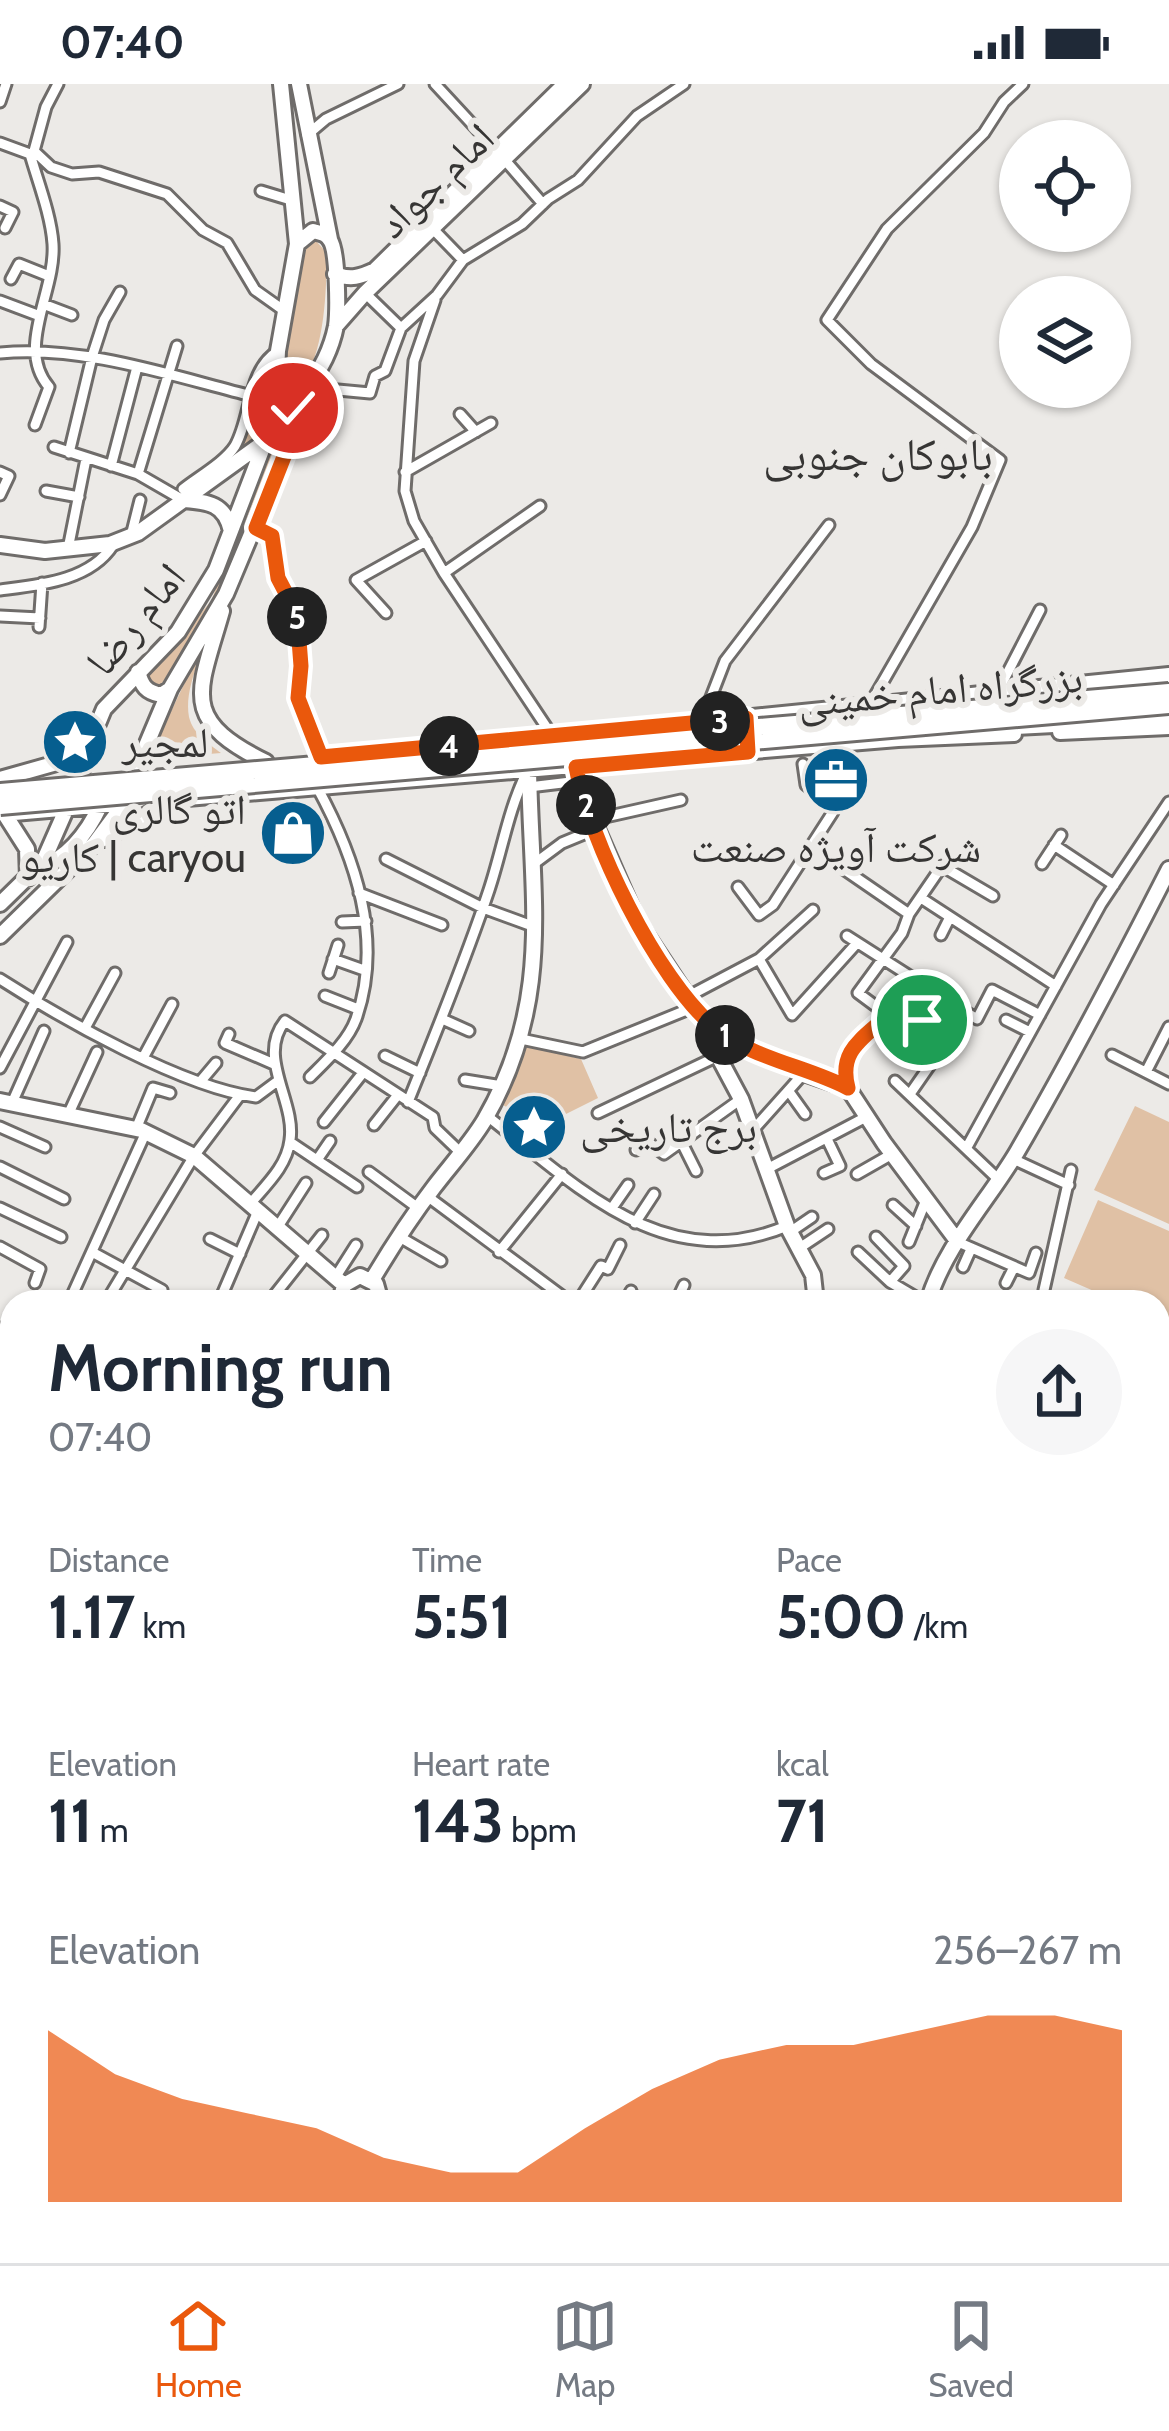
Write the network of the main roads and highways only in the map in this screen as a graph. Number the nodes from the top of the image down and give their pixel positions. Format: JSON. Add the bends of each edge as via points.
{"nodes":[{"id":1,"x":281,"y":84,"type":"edge"},
{"id":2,"x":299,"y":84,"type":"edge"},
{"id":3,"x":566,"y":84,"type":"edge"},
{"id":4,"x":583,"y":84,"type":"edge"},
{"id":5,"x":501,"y":155,"type":"junction"},
{"id":6,"x":330,"y":239,"type":"junction"},
{"id":7,"x":297,"y":244,"type":"junction"},
{"id":8,"x":335,"y":274,"type":"junction"},
{"id":9,"x":336,"y":326,"type":"junction"},
{"id":10,"x":278,"y":358,"type":"junction"},
{"id":11,"x":317,"y":376,"type":"junction"},
{"id":12,"x":275,"y":416,"type":"junction"},
{"id":13,"x":298,"y":421,"type":"junction"},
{"id":14,"x":267,"y":440,"type":"junction"},
{"id":15,"x":183,"y":495,"type":"junction"},
{"id":16,"x":231,"y":531,"type":"junction"},
{"id":17,"x":0,"y":544,"type":"edge"},
{"id":18,"x":226,"y":594,"type":"junction"},
{"id":19,"x":138,"y":672,"type":"junction"},
{"id":20,"x":1169,"y":673,"type":"edge"},
{"id":21,"x":170,"y":689,"type":"junction"},
{"id":22,"x":1169,"y":689,"type":"edge"},
{"id":23,"x":1169,"y":705,"type":"edge"},
{"id":24,"x":746,"y":718,"type":"junction"},
{"id":25,"x":912,"y":721,"type":"junction"},
{"id":26,"x":1169,"y":723,"type":"edge"},
{"id":27,"x":748,"y":752,"type":"junction"},
{"id":28,"x":85,"y":755,"type":"junction"},
{"id":29,"x":266,"y":762,"type":"junction"},
{"id":30,"x":529,"y":769,"type":"junction"},
{"id":31,"x":134,"y":772,"type":"junction"},
{"id":32,"x":578,"y":774,"type":"junction"},
{"id":33,"x":80,"y":778,"type":"junction"},
{"id":34,"x":0,"y":785,"type":"edge"},
{"id":35,"x":175,"y":799,"type":"junction"},
{"id":36,"x":122,"y":803,"type":"junction"},
{"id":37,"x":100,"y":806,"type":"junction"},
{"id":38,"x":65,"y":810,"type":"junction"},
{"id":39,"x":1,"y":811,"type":"edge"},
{"id":40,"x":85,"y":853,"type":"junction"},
{"id":41,"x":1169,"y":868,"type":"edge"},
{"id":42,"x":32,"y":874,"type":"junction"},
{"id":43,"x":0,"y":904,"type":"edge"},
{"id":44,"x":0,"y":935,"type":"edge"},
{"id":45,"x":715,"y":1028,"type":"junction"},
{"id":46,"x":6,"y":1102,"type":"edge"},
{"id":47,"x":964,"y":1245,"type":"junction"},
{"id":48,"x":372,"y":1280,"type":"junction"},
{"id":49,"x":339,"y":1281,"type":"junction"},
{"id":50,"x":339,"y":1290,"type":"edge"},
{"id":51,"x":380,"y":1290,"type":"edge"},
{"id":52,"x":815,"y":1290,"type":"edge"},
{"id":53,"x":934,"y":1290,"type":"edge"}],
"edges":[{"from":1,"to":7,"type":"main road"},
{"from":2,"to":6,"type":"main road"},
{"from":3,"to":5,"type":"main road","name":"امام جواد"},
{"from":4,"to":5,"type":"main road","name":"امام جواد"},
{"from":5,"to":8,"type":"main road","name":"امام جواد","via":[[375,270]]},
{"from":5,"to":9,"type":"main road","name":"امام جواد"},
{"from":6,"to":7,"type":"main road","via":[[314,231]]},
{"from":6,"to":8,"type":"main road"},
{"from":7,"to":10,"type":"main road","name":"امام رضا"},
{"from":8,"to":9,"type":"main road"},
{"from":9,"to":11,"type":"main road","name":"امام رضا"},
{"from":10,"to":11,"type":"main road","via":[[292,384]]},
{"from":10,"to":12,"type":"main road","name":"امام رضا"},
{"from":11,"to":13,"type":"main road","name":"امام رضا"},
{"from":12,"to":13,"type":"main road","via":[[290,406]]},
{"from":12,"to":14,"type":"main road","name":"امام رضا"},
{"from":13,"to":18,"type":"main road","name":"امام رضا"},
{"from":14,"to":15,"type":"main road"},
{"from":14,"to":16,"type":"main road","name":"امام رضا"},
{"from":15,"to":16,"type":"main road","via":[[214,504]]},
{"from":15,"to":17,"type":"main road","via":[[114,543],[45,551]]},
{"from":16,"to":19,"type":"main road","name":"امام رضا","via":[[197,606]]},
{"from":18,"to":21,"type":"main road","name":"امام رضا"},
{"from":18,"to":29,"type":"main road","via":[[202,710],[234,746]]},
{"from":19,"to":21,"type":"main road","via":[[151,693]]},
{"from":19,"to":28,"type":"main road","name":"امام رضا","via":[[104,709]]},
{"from":20,"to":24,"type":"main road"},
{"from":21,"to":31,"type":"main road","name":"امام رضا"},
{"from":22,"to":25,"type":"highway","name":"بزرگراه امام خمینی","bridge":true},
{"from":23,"to":25,"type":"highway","name":"بزرگراه امام خمینی","bridge":true},
{"from":24,"to":27,"type":"main road"},
{"from":24,"to":29,"type":"main road"},
{"from":25,"to":26,"type":"highway"},
{"from":25,"to":34,"type":"highway","name":"بزرگراه امام خمینی","bridge":true},
{"from":25,"to":39,"type":"highway","name":"بزرگراه امام خمینی","bridge":true},
{"from":26,"to":27,"type":"main road"},
{"from":27,"to":32,"type":"main road"},
{"from":28,"to":33,"type":"main road","name":"امام رضا"},
{"from":28,"to":34,"type":"main road"},
{"from":29,"to":31,"type":"main road"},
{"from":30,"to":32,"type":"main road"},
{"from":30,"to":35,"type":"main road"},
{"from":30,"to":48,"type":"main road","via":[[535,927],[521,1039],[486,1115]]},
{"from":31,"to":33,"type":"main road"},
{"from":31,"to":36,"type":"main road","name":"امام رضا"},
{"from":31,"to":37,"type":"main road"},
{"from":32,"to":45,"type":"main road","via":[[637,921]]},
{"from":33,"to":34,"type":"main road"},
{"from":33,"to":38,"type":"main road","name":"امام رضا"},
{"from":35,"to":36,"type":"main road"},
{"from":35,"to":40,"type":"main road"},
{"from":36,"to":37,"type":"main road"},
{"from":36,"to":40,"type":"main road","name":"امام رضا"},
{"from":37,"to":38,"type":"main road"},
{"from":37,"to":42,"type":"main road","via":[[68,852]]},
{"from":38,"to":39,"type":"main road"},
{"from":38,"to":42,"type":"main road","name":"امام رضا"},
{"from":39,"to":42,"type":"main road","via":[[27,849]]},
{"from":40,"to":44,"type":"main road"},
{"from":41,"to":47,"type":"main road"},
{"from":42,"to":43,"type":"main road"},
{"from":45,"to":47,"type":"main road","via":[[848,1088]]},
{"from":45,"to":52,"type":"main road","via":[[718,1056]]},
{"from":46,"to":49,"type":"main road","via":[[141,1131],[194,1156]]},
{"from":47,"to":53,"type":"main road"},
{"from":48,"to":49,"type":"main road"},
{"from":48,"to":51,"type":"main road"},
{"from":49,"to":50,"type":"main road"}]}
